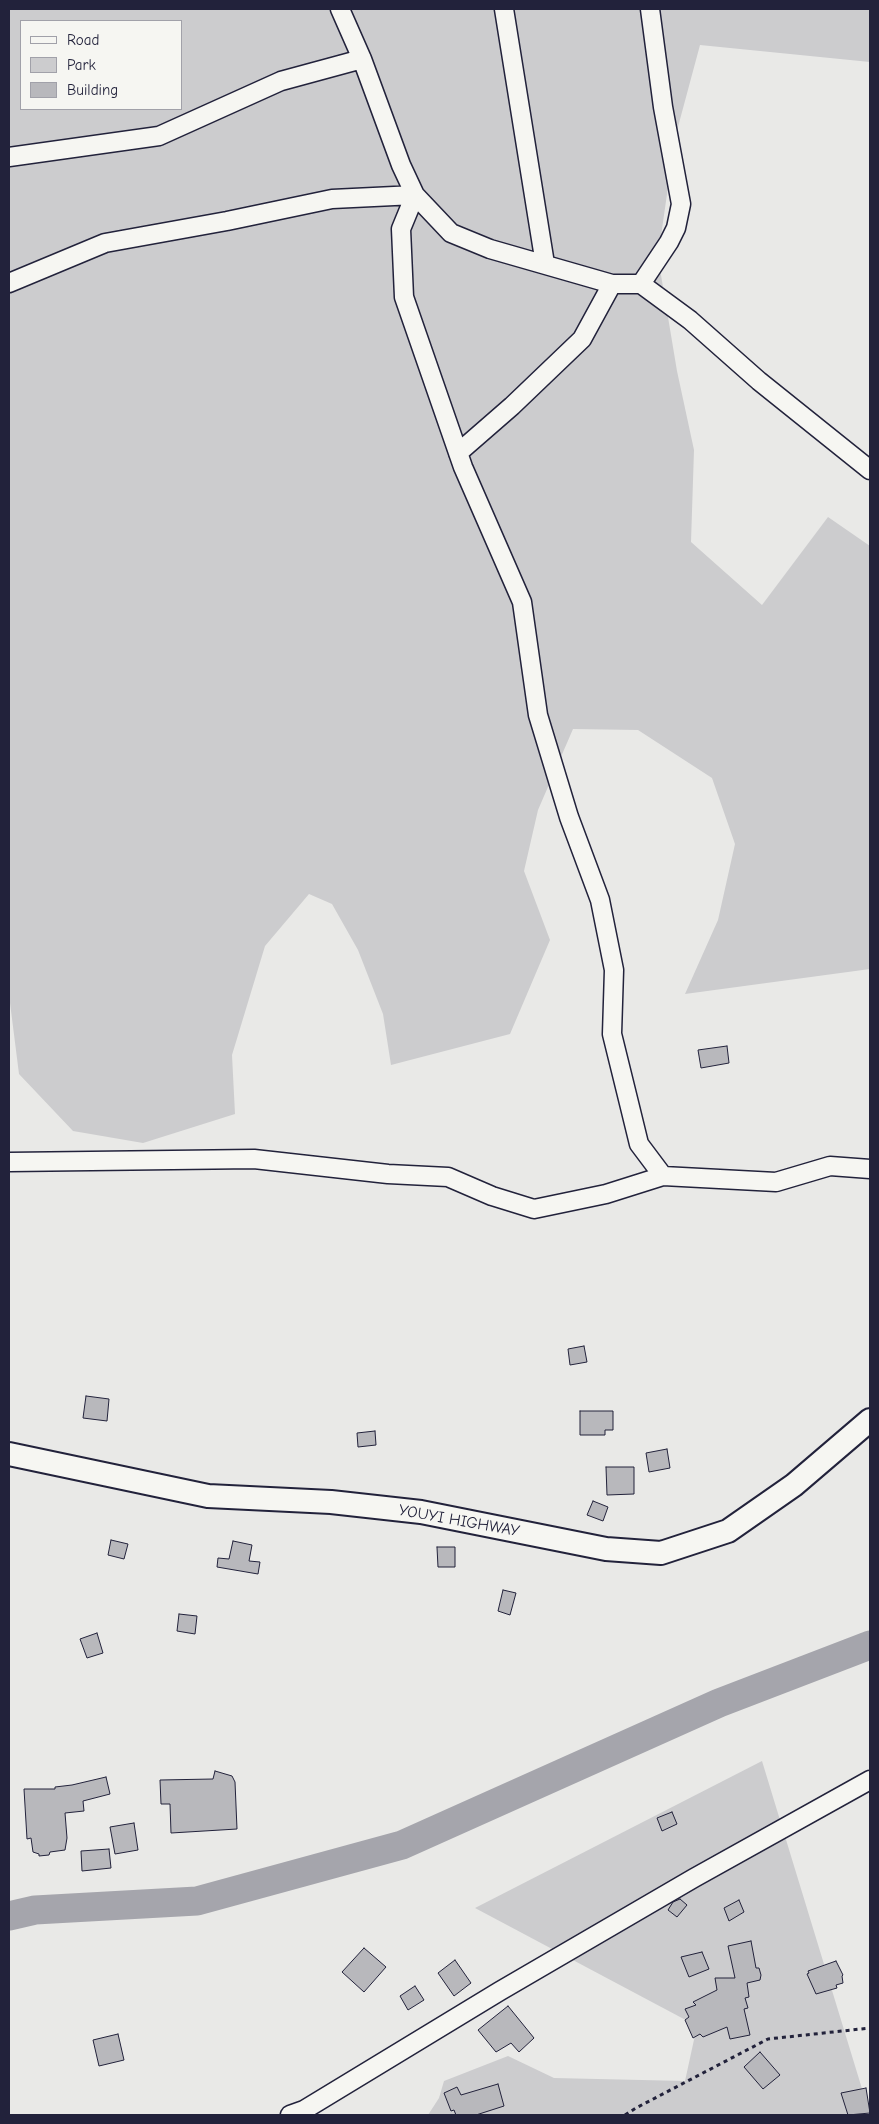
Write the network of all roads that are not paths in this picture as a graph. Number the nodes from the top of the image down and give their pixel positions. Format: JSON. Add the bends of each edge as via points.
{"nodes":[{"id":1,"x":340,"y":9,"type":"edge"},
{"id":2,"x":504,"y":9,"type":"edge"},
{"id":3,"x":650,"y":9,"type":"edge"},
{"id":4,"x":362,"y":59,"type":"junction"},
{"id":5,"x":9,"y":157,"type":"edge"},
{"id":6,"x":415,"y":195,"type":"junction"},
{"id":7,"x":545,"y":264,"type":"junction"},
{"id":8,"x":9,"y":283,"type":"edge"},
{"id":9,"x":612,"y":284,"type":"junction"},
{"id":10,"x":641,"y":284,"type":"junction"},
{"id":11,"x":458,"y":453,"type":"junction"},
{"id":12,"x":870,"y":470,"type":"edge"},
{"id":13,"x":9,"y":1162,"type":"edge"},
{"id":14,"x":870,"y":1169,"type":"edge"},
{"id":15,"x":663,"y":1176,"type":"junction"},
{"id":16,"x":870,"y":1420,"type":"edge"},
{"id":17,"x":9,"y":1454,"type":"edge"},
{"id":18,"x":870,"y":1780,"type":"edge"},
{"id":19,"x":290,"y":2115,"type":"edge"}],
"edges":[{"from":1,"to":4,"type":"street"},
{"from":2,"to":7,"type":"street"},
{"from":3,"to":10,"type":"street","via":[[680,204],[676,228]]},
{"from":4,"to":5,"type":"street","via":[[281,81],[159,136]]},
{"from":4,"to":6,"type":"street"},
{"from":6,"to":7,"type":"street","via":[[451,233],[490,249]]},
{"from":6,"to":8,"type":"street","via":[[332,199],[105,242]]},
{"from":6,"to":11,"type":"street","via":[[401,229],[404,297]]},
{"from":7,"to":9,"type":"street"},
{"from":9,"to":10,"type":"street"},
{"from":9,"to":11,"type":"street","via":[[582,339]]},
{"from":10,"to":12,"type":"street","via":[[690,320],[759,381]]},
{"from":11,"to":15,"type":"street","via":[[522,602],[538,715],[569,817],[600,900],[614,970],[612,1034],[640,1144]]},
{"from":13,"to":15,"type":"street","via":[[254,1159],[388,1174],[448,1177],[534,1209],[606,1194]]},
{"from":14,"to":15,"type":"street","via":[[830,1166],[776,1182]]},
{"from":16,"to":17,"type":"main road","name":"YOUYI HIGHWAY","via":[[794,1485],[728,1530],[661,1553],[606,1549],[421,1512],[331,1502],[208,1496]]},
{"from":18,"to":19,"type":"street","via":[[694,1878],[304,2110]]}]}
